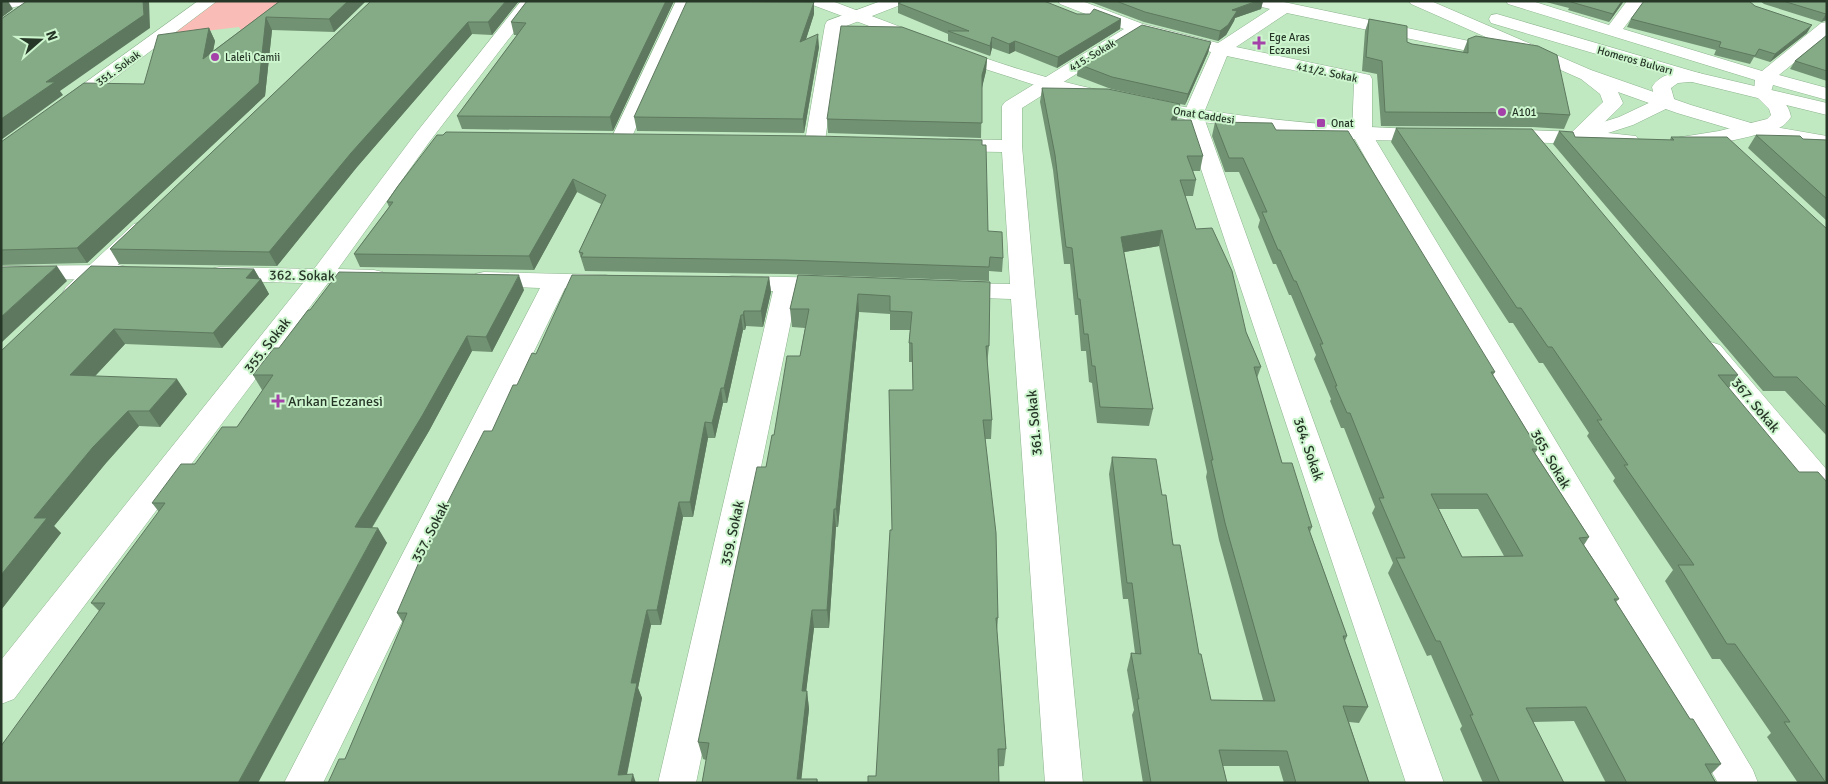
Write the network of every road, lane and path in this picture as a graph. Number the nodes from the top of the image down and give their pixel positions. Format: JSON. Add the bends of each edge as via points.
{"nodes":[{"id":1,"x":41,"y":1,"type":"edge"},
{"id":2,"x":209,"y":1,"type":"edge"},
{"id":3,"x":530,"y":1,"type":"edge"},
{"id":4,"x":684,"y":1,"type":"edge"},
{"id":5,"x":816,"y":1,"type":"edge"},
{"id":6,"x":897,"y":1,"type":"edge"},
{"id":7,"x":1258,"y":1,"type":"edge"},
{"id":8,"x":1446,"y":1,"type":"edge"},
{"id":9,"x":1514,"y":1,"type":"edge"},
{"id":10,"x":1636,"y":1,"type":"edge"},
{"id":11,"x":1410,"y":3,"type":"edge"},
{"id":12,"x":1060,"y":4,"type":"edge"},
{"id":13,"x":1,"y":5,"type":"edge"},
{"id":14,"x":1283,"y":8,"type":"junction"},
{"id":15,"x":20,"y":9,"type":"edge"},
{"id":16,"x":856,"y":17,"type":"junction"},
{"id":17,"x":1803,"y":24,"type":"edge"},
{"id":18,"x":1825,"y":28,"type":"edge"},
{"id":19,"x":1133,"y":31,"type":"junction"},
{"id":20,"x":1612,"y":32,"type":"junction"},
{"id":21,"x":1463,"y":45,"type":"dead end"},
{"id":22,"x":1220,"y":49,"type":"junction"},
{"id":23,"x":1720,"y":65,"type":"junction"},
{"id":24,"x":1585,"y":74,"type":"junction"},
{"id":25,"x":1694,"y":77,"type":"junction"},
{"id":26,"x":1048,"y":83,"type":"junction"},
{"id":27,"x":1764,"y":86,"type":"junction"},
{"id":28,"x":1827,"y":94,"type":"edge"},
{"id":29,"x":1664,"y":102,"type":"junction"},
{"id":30,"x":1827,"y":109,"type":"edge"},
{"id":31,"x":1193,"y":115,"type":"junction"},
{"id":32,"x":50,"y":117,"type":"edge"},
{"id":33,"x":1748,"y":128,"type":"junction"},
{"id":34,"x":1362,"y":134,"type":"junction"},
{"id":35,"x":1452,"y":135,"type":"edge"},
{"id":36,"x":1482,"y":135,"type":"edge"},
{"id":37,"x":1532,"y":135,"type":"junction"},
{"id":38,"x":423,"y":137,"type":"junction"},
{"id":39,"x":452,"y":137,"type":"edge"},
{"id":40,"x":1578,"y":137,"type":"junction"},
{"id":41,"x":622,"y":139,"type":"edge"},
{"id":42,"x":816,"y":142,"type":"edge"},
{"id":43,"x":1827,"y":142,"type":"edge"},
{"id":44,"x":933,"y":144,"type":"edge"},
{"id":45,"x":1012,"y":146,"type":"junction"},
{"id":46,"x":1551,"y":158,"type":"edge"},
{"id":47,"x":154,"y":218,"type":"edge"},
{"id":48,"x":97,"y":272,"type":"junction"},
{"id":49,"x":1,"y":273,"type":"edge"},
{"id":50,"x":146,"y":273,"type":"edge"},
{"id":51,"x":194,"y":274,"type":"edge"},
{"id":52,"x":321,"y":276,"type":"junction"},
{"id":53,"x":399,"y":278,"type":"edge"},
{"id":54,"x":458,"y":279,"type":"edge"},
{"id":55,"x":556,"y":281,"type":"junction"},
{"id":56,"x":623,"y":282,"type":"edge"},
{"id":57,"x":710,"y":282,"type":"edge"},
{"id":58,"x":787,"y":283,"type":"junction"},
{"id":59,"x":856,"y":286,"type":"edge"},
{"id":60,"x":934,"y":289,"type":"edge"},
{"id":61,"x":1023,"y":292,"type":"junction"},
{"id":62,"x":63,"y":304,"type":"edge"},
{"id":63,"x":1695,"y":332,"type":"edge"},
{"id":64,"x":1827,"y":491,"type":"edge"},
{"id":65,"x":1,"y":688,"type":"edge"},
{"id":66,"x":303,"y":783,"type":"edge"},
{"id":67,"x":677,"y":783,"type":"edge"},
{"id":68,"x":1064,"y":783,"type":"edge"},
{"id":69,"x":1425,"y":783,"type":"edge"},
{"id":70,"x":1739,"y":783,"type":"edge"}],
"edges":[{"from":1,"to":15,"type":"street"},
{"from":2,"to":32,"type":"street","name":"351. Sokak"},
{"from":3,"to":38,"type":"street","name":"355. Sokak"},
{"from":4,"to":41,"type":"street"},
{"from":5,"to":16,"type":"street","name":"Onat Caddesi"},
{"from":6,"to":16,"type":"street"},
{"from":7,"to":14,"type":"street"},
{"from":8,"to":25,"type":"street","name":"Homeros Bulvarı","via":[[1545,34]]},
{"from":9,"to":20,"type":"street"},
{"from":10,"to":20,"type":"street"},
{"from":11,"to":24,"type":"street","name":"Homeros Bulvarı"},
{"from":12,"to":19,"type":"street","name":"411/2. Sokak"},
{"from":13,"to":15,"type":"street"},
{"from":14,"to":21,"type":"street"},
{"from":14,"to":22,"type":"street"},
{"from":16,"to":26,"type":"street","name":"Onat Caddesi"},
{"from":16,"to":42,"type":"street","via":[[833,25]]},
{"from":17,"to":18,"type":"street"},
{"from":18,"to":27,"type":"street"},
{"from":19,"to":22,"type":"street","name":"411/2. Sokak"},
{"from":19,"to":26,"type":"street","name":"415. Sokak"},
{"from":20,"to":23,"type":"street"},
{"from":22,"to":31,"type":"street"},
{"from":22,"to":34,"type":"street","name":"411/2. Sokak","via":[[1363,79]]},
{"from":23,"to":25,"type":"street"},
{"from":23,"to":27,"type":"street"},
{"from":24,"to":29,"type":"street","name":"Homeros Bulvarı"},
{"from":24,"to":40,"type":"street","via":[[1608,91],[1613,103]]},
{"from":25,"to":27,"type":"street","name":"Homeros Bulvarı"},
{"from":25,"to":29,"type":"street","via":[[1666,81],[1661,87]]},
{"from":26,"to":31,"type":"street","name":"Onat Caddesi"},
{"from":26,"to":45,"type":"street","name":"361. Sokak","via":[[1012,106]]},
{"from":27,"to":28,"type":"street"},
{"from":27,"to":30,"type":"street","name":"Homeros Bulvarı"},
{"from":27,"to":33,"type":"street","via":[[1781,110],[1781,117],[1774,123]]},
{"from":29,"to":33,"type":"street","name":"Homeros Bulvarı"},
{"from":29,"to":40,"type":"street","via":[[1626,121]]},
{"from":31,"to":34,"type":"street","name":"Onat Caddesi"},
{"from":31,"to":69,"type":"street","name":"364. Sokak"},
{"from":33,"to":40,"type":"street","via":[[1726,144]]},
{"from":33,"to":43,"type":"street","name":"Homeros Bulvarı"},
{"from":34,"to":35,"type":"street","name":"Onat Caddesi"},
{"from":34,"to":70,"type":"street","name":"365. Sokak"},
{"from":36,"to":37,"type":"street"},
{"from":37,"to":40,"type":"street"},
{"from":37,"to":46,"type":"street"},
{"from":38,"to":39,"type":"street"},
{"from":38,"to":52,"type":"street","name":"355. Sokak"},
{"from":44,"to":45,"type":"street"},
{"from":45,"to":61,"type":"street","name":"361. Sokak"},
{"from":47,"to":48,"type":"street"},
{"from":48,"to":49,"type":"street"},
{"from":48,"to":50,"type":"street"},
{"from":48,"to":62,"type":"street"},
{"from":51,"to":52,"type":"street","name":"362. Sokak"},
{"from":52,"to":53,"type":"street","name":"362. Sokak"},
{"from":52,"to":65,"type":"street","name":"355. Sokak"},
{"from":54,"to":55,"type":"street"},
{"from":55,"to":56,"type":"street"},
{"from":55,"to":66,"type":"street","name":"357. Sokak"},
{"from":57,"to":58,"type":"street"},
{"from":58,"to":59,"type":"street"},
{"from":58,"to":67,"type":"street","name":"359. Sokak"},
{"from":60,"to":61,"type":"street"},
{"from":61,"to":68,"type":"street","name":"361. Sokak"},
{"from":63,"to":64,"type":"street","name":"367. Sokak"}]}
